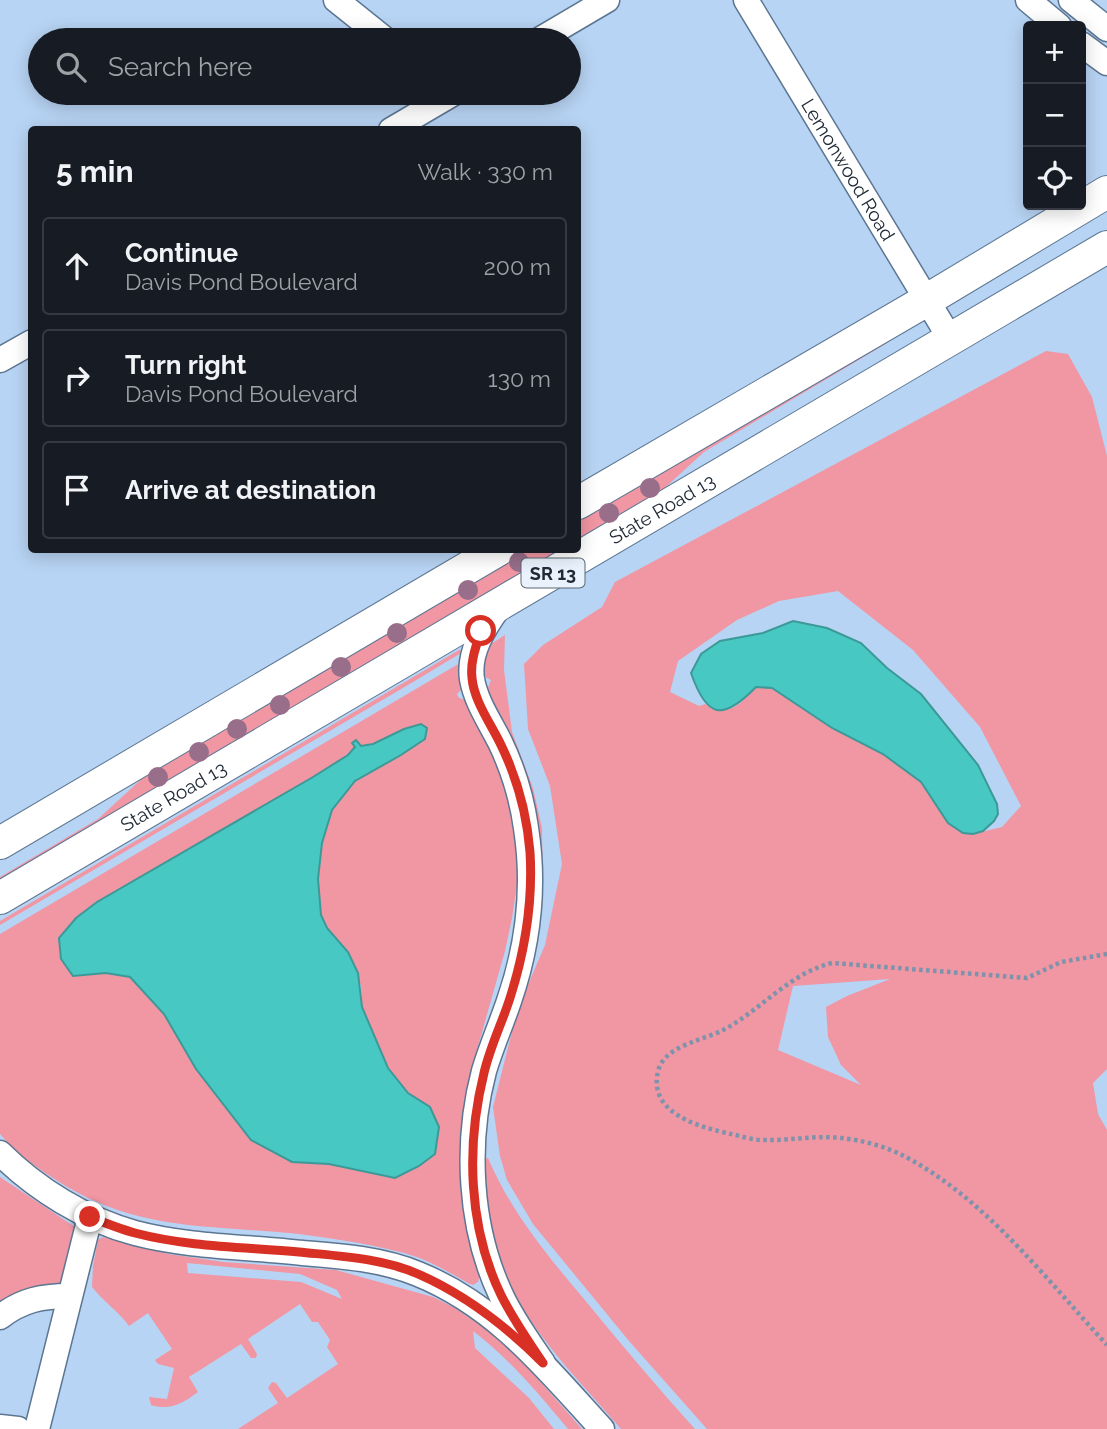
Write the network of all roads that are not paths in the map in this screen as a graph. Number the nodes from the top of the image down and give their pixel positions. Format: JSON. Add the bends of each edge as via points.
{"nodes":[{"id":1,"x":336,"y":0,"type":"edge"},
{"id":2,"x":607,"y":0,"type":"edge"},
{"id":3,"x":746,"y":0,"type":"edge"},
{"id":4,"x":1028,"y":0,"type":"edge"},
{"id":5,"x":1071,"y":0,"type":"edge"},
{"id":6,"x":1053,"y":21,"type":"edge"},
{"id":7,"x":371,"y":28,"type":"edge"},
{"id":8,"x":559,"y":28,"type":"edge"},
{"id":9,"x":1107,"y":29,"type":"edge"},
{"id":10,"x":1086,"y":48,"type":"edge"},
{"id":11,"x":1107,"y":63,"type":"edge"},
{"id":12,"x":432,"y":105,"type":"edge"},
{"id":13,"x":398,"y":126,"type":"edge"},
{"id":14,"x":1107,"y":192,"type":"edge"},
{"id":15,"x":1107,"y":247,"type":"edge"},
{"id":16,"x":927,"y":300,"type":"junction"},
{"id":17,"x":951,"y":340,"type":"junction"},
{"id":18,"x":28,"y":343,"type":"edge"},
{"id":19,"x":0,"y":360,"type":"edge"},
{"id":20,"x":581,"y":501,"type":"edge"},
{"id":21,"x":493,"y":553,"type":"edge"},
{"id":22,"x":501,"y":603,"type":"junction"},
{"id":23,"x":0,"y":843,"type":"edge"},
{"id":24,"x":0,"y":898,"type":"edge"},
{"id":25,"x":0,"y":1153,"type":"edge"},
{"id":26,"x":90,"y":1217,"type":"junction"},
{"id":27,"x":69,"y":1296,"type":"junction"},
{"id":28,"x":0,"y":1317,"type":"edge"},
{"id":29,"x":543,"y":1363,"type":"junction"},
{"id":30,"x":0,"y":1427,"type":"edge"},
{"id":31,"x":18,"y":1429,"type":"edge"},
{"id":32,"x":37,"y":1429,"type":"edge"},
{"id":33,"x":602,"y":1429,"type":"edge"}],
"edges":[{"from":1,"to":7,"type":"street"},
{"from":2,"to":8,"type":"street"},
{"from":3,"to":16,"type":"street","name":"Lemonwood Road"},
{"from":4,"to":6,"type":"street"},
{"from":5,"to":9,"type":"street"},
{"from":10,"to":11,"type":"street"},
{"from":12,"to":13,"type":"street"},
{"from":14,"to":16,"type":"main road"},
{"from":15,"to":17,"type":"main road","name":"State Road 13","number":"SR 13"},
{"from":16,"to":17,"type":"street","name":"Lemonwood Road"},
{"from":16,"to":20,"type":"main road"},
{"from":17,"to":22,"type":"main road","name":"State Road 13","number":"SR 13"},
{"from":18,"to":19,"type":"street"},
{"from":21,"to":23,"type":"main road","number":"SR 13"},
{"from":22,"to":24,"type":"main road","name":"State Road 13","number":"SR 13"},
{"from":22,"to":29,"type":"street","via":[[481,631],[472,678],[518,791],[530,851],[529,902],[521,959],[484,1071],[472,1183],[480,1231],[501,1295]]},
{"from":25,"to":26,"type":"street","via":[[43,1188]]},
{"from":26,"to":27,"type":"street"},
{"from":26,"to":29,"type":"street","via":[[135,1233],[181,1241],[361,1259],[417,1273],[463,1296],[514,1334]]},
{"from":27,"to":28,"type":"street","via":[[43,1296],[18,1304]]},
{"from":27,"to":32,"type":"street"},
{"from":29,"to":33,"type":"street"},
{"from":30,"to":31,"type":"street"}]}
